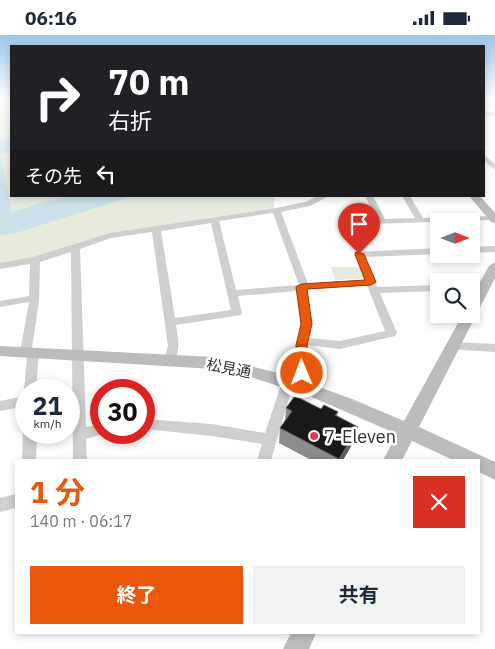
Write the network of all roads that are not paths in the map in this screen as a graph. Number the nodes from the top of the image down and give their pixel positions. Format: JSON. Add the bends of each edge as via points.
{"nodes":[{"id":1,"x":485,"y":158,"type":"edge"},
{"id":2,"x":495,"y":168,"type":"edge"},
{"id":3,"x":319,"y":197,"type":"edge"},
{"id":4,"x":370,"y":197,"type":"edge"},
{"id":5,"x":407,"y":197,"type":"edge"},
{"id":6,"x":475,"y":197,"type":"edge"},
{"id":7,"x":298,"y":201,"type":"edge"},
{"id":8,"x":276,"y":210,"type":"junction"},
{"id":9,"x":494,"y":219,"type":"edge"},
{"id":10,"x":420,"y":220,"type":"junction"},
{"id":11,"x":215,"y":221,"type":"junction"},
{"id":12,"x":382,"y":221,"type":"junction"},
{"id":13,"x":342,"y":223,"type":"dead end"},
{"id":14,"x":156,"y":229,"type":"junction"},
{"id":15,"x":75,"y":247,"type":"junction"},
{"id":16,"x":480,"y":249,"type":"edge"},
{"id":17,"x":495,"y":249,"type":"edge"},
{"id":18,"x":430,"y":251,"type":"edge"},
{"id":19,"x":35,"y":259,"type":"junction"},
{"id":20,"x":0,"y":266,"type":"edge"},
{"id":21,"x":495,"y":266,"type":"edge"},
{"id":22,"x":480,"y":284,"type":"edge"},
{"id":23,"x":303,"y":286,"type":"junction"},
{"id":24,"x":373,"y":286,"type":"junction"},
{"id":25,"x":430,"y":287,"type":"edge"},
{"id":26,"x":232,"y":293,"type":"junction"},
{"id":27,"x":33,"y":298,"type":"junction"},
{"id":28,"x":0,"y":304,"type":"edge"},
{"id":29,"x":170,"y":321,"type":"junction"},
{"id":30,"x":464,"y":323,"type":"edge"},
{"id":31,"x":303,"y":341,"type":"junction"},
{"id":32,"x":452,"y":346,"type":"junction"},
{"id":33,"x":495,"y":348,"type":"edge"},
{"id":34,"x":0,"y":351,"type":"edge"},
{"id":35,"x":30,"y":352,"type":"junction"},
{"id":36,"x":79,"y":355,"type":"junction"},
{"id":37,"x":170,"y":359,"type":"junction"},
{"id":38,"x":30,"y":379,"type":"edge"},
{"id":39,"x":292,"y":383,"type":"junction"},
{"id":40,"x":15,"y":403,"type":"edge"},
{"id":41,"x":0,"y":406,"type":"edge"},
{"id":42,"x":155,"y":425,"type":"edge"},
{"id":43,"x":408,"y":431,"type":"junction"},
{"id":44,"x":90,"y":432,"type":"edge"},
{"id":45,"x":81,"y":434,"type":"junction"},
{"id":46,"x":270,"y":440,"type":"junction"},
{"id":47,"x":30,"y":444,"type":"edge"},
{"id":48,"x":29,"y":459,"type":"edge"},
{"id":49,"x":80,"y":459,"type":"edge"},
{"id":50,"x":264,"y":459,"type":"edge"},
{"id":51,"x":393,"y":459,"type":"edge"},
{"id":52,"x":470,"y":459,"type":"edge"},
{"id":53,"x":480,"y":464,"type":"edge"},
{"id":54,"x":495,"y":471,"type":"edge"},
{"id":55,"x":15,"y":501,"type":"edge"},
{"id":56,"x":0,"y":505,"type":"edge"},
{"id":57,"x":304,"y":634,"type":"edge"},
{"id":58,"x":296,"y":649,"type":"edge"}],
"edges":[{"from":1,"to":2,"type":"street"},
{"from":3,"to":7,"type":"street"},
{"from":4,"to":12,"type":"street"},
{"from":5,"to":10,"type":"street"},
{"from":6,"to":9,"type":"street"},
{"from":7,"to":8,"type":"street"},
{"from":8,"to":11,"type":"street"},
{"from":8,"to":23,"type":"street"},
{"from":9,"to":10,"type":"street"},
{"from":10,"to":12,"type":"street"},
{"from":11,"to":14,"type":"street"},
{"from":11,"to":26,"type":"street"},
{"from":12,"to":13,"type":"street"},
{"from":14,"to":15,"type":"street"},
{"from":14,"to":29,"type":"street"},
{"from":15,"to":19,"type":"street"},
{"from":15,"to":36,"type":"street"},
{"from":16,"to":17,"type":"street"},
{"from":18,"to":24,"type":"street","via":[[359,254]]},
{"from":19,"to":20,"type":"street"},
{"from":19,"to":27,"type":"street"},
{"from":21,"to":22,"type":"street"},
{"from":23,"to":24,"type":"street"},
{"from":23,"to":26,"type":"street"},
{"from":23,"to":31,"type":"street","via":[[306,324]]},
{"from":24,"to":25,"type":"street"},
{"from":24,"to":31,"type":"street","via":[[391,333],[340,345]]},
{"from":26,"to":29,"type":"street","via":[[237,313]]},
{"from":27,"to":28,"type":"street"},
{"from":27,"to":35,"type":"street"},
{"from":29,"to":37,"type":"street","via":[[174,346]]},
{"from":30,"to":32,"type":"street"},
{"from":31,"to":39,"type":"street","via":[[302,373]]},
{"from":32,"to":33,"type":"street"},
{"from":32,"to":43,"type":"street"},
{"from":34,"to":35,"type":"street","name":"松見通"},
{"from":35,"to":36,"type":"street","name":"松見通"},
{"from":35,"to":38,"type":"street"},
{"from":36,"to":37,"type":"street","name":"松見通"},
{"from":36,"to":45,"type":"street"},
{"from":37,"to":39,"type":"street","name":"松見通","via":[[212,363]]},
{"from":39,"to":43,"type":"street","name":"松見通","via":[[340,400]]},
{"from":39,"to":46,"type":"street"},
{"from":40,"to":41,"type":"street"},
{"from":42,"to":46,"type":"street"},
{"from":43,"to":51,"type":"street"},
{"from":43,"to":52,"type":"street","name":"松見通"},
{"from":44,"to":45,"type":"street"},
{"from":45,"to":49,"type":"street"},
{"from":46,"to":50,"type":"street"},
{"from":47,"to":48,"type":"street"},
{"from":53,"to":54,"type":"street"},
{"from":55,"to":56,"type":"street"},
{"from":57,"to":58,"type":"street"}]}
